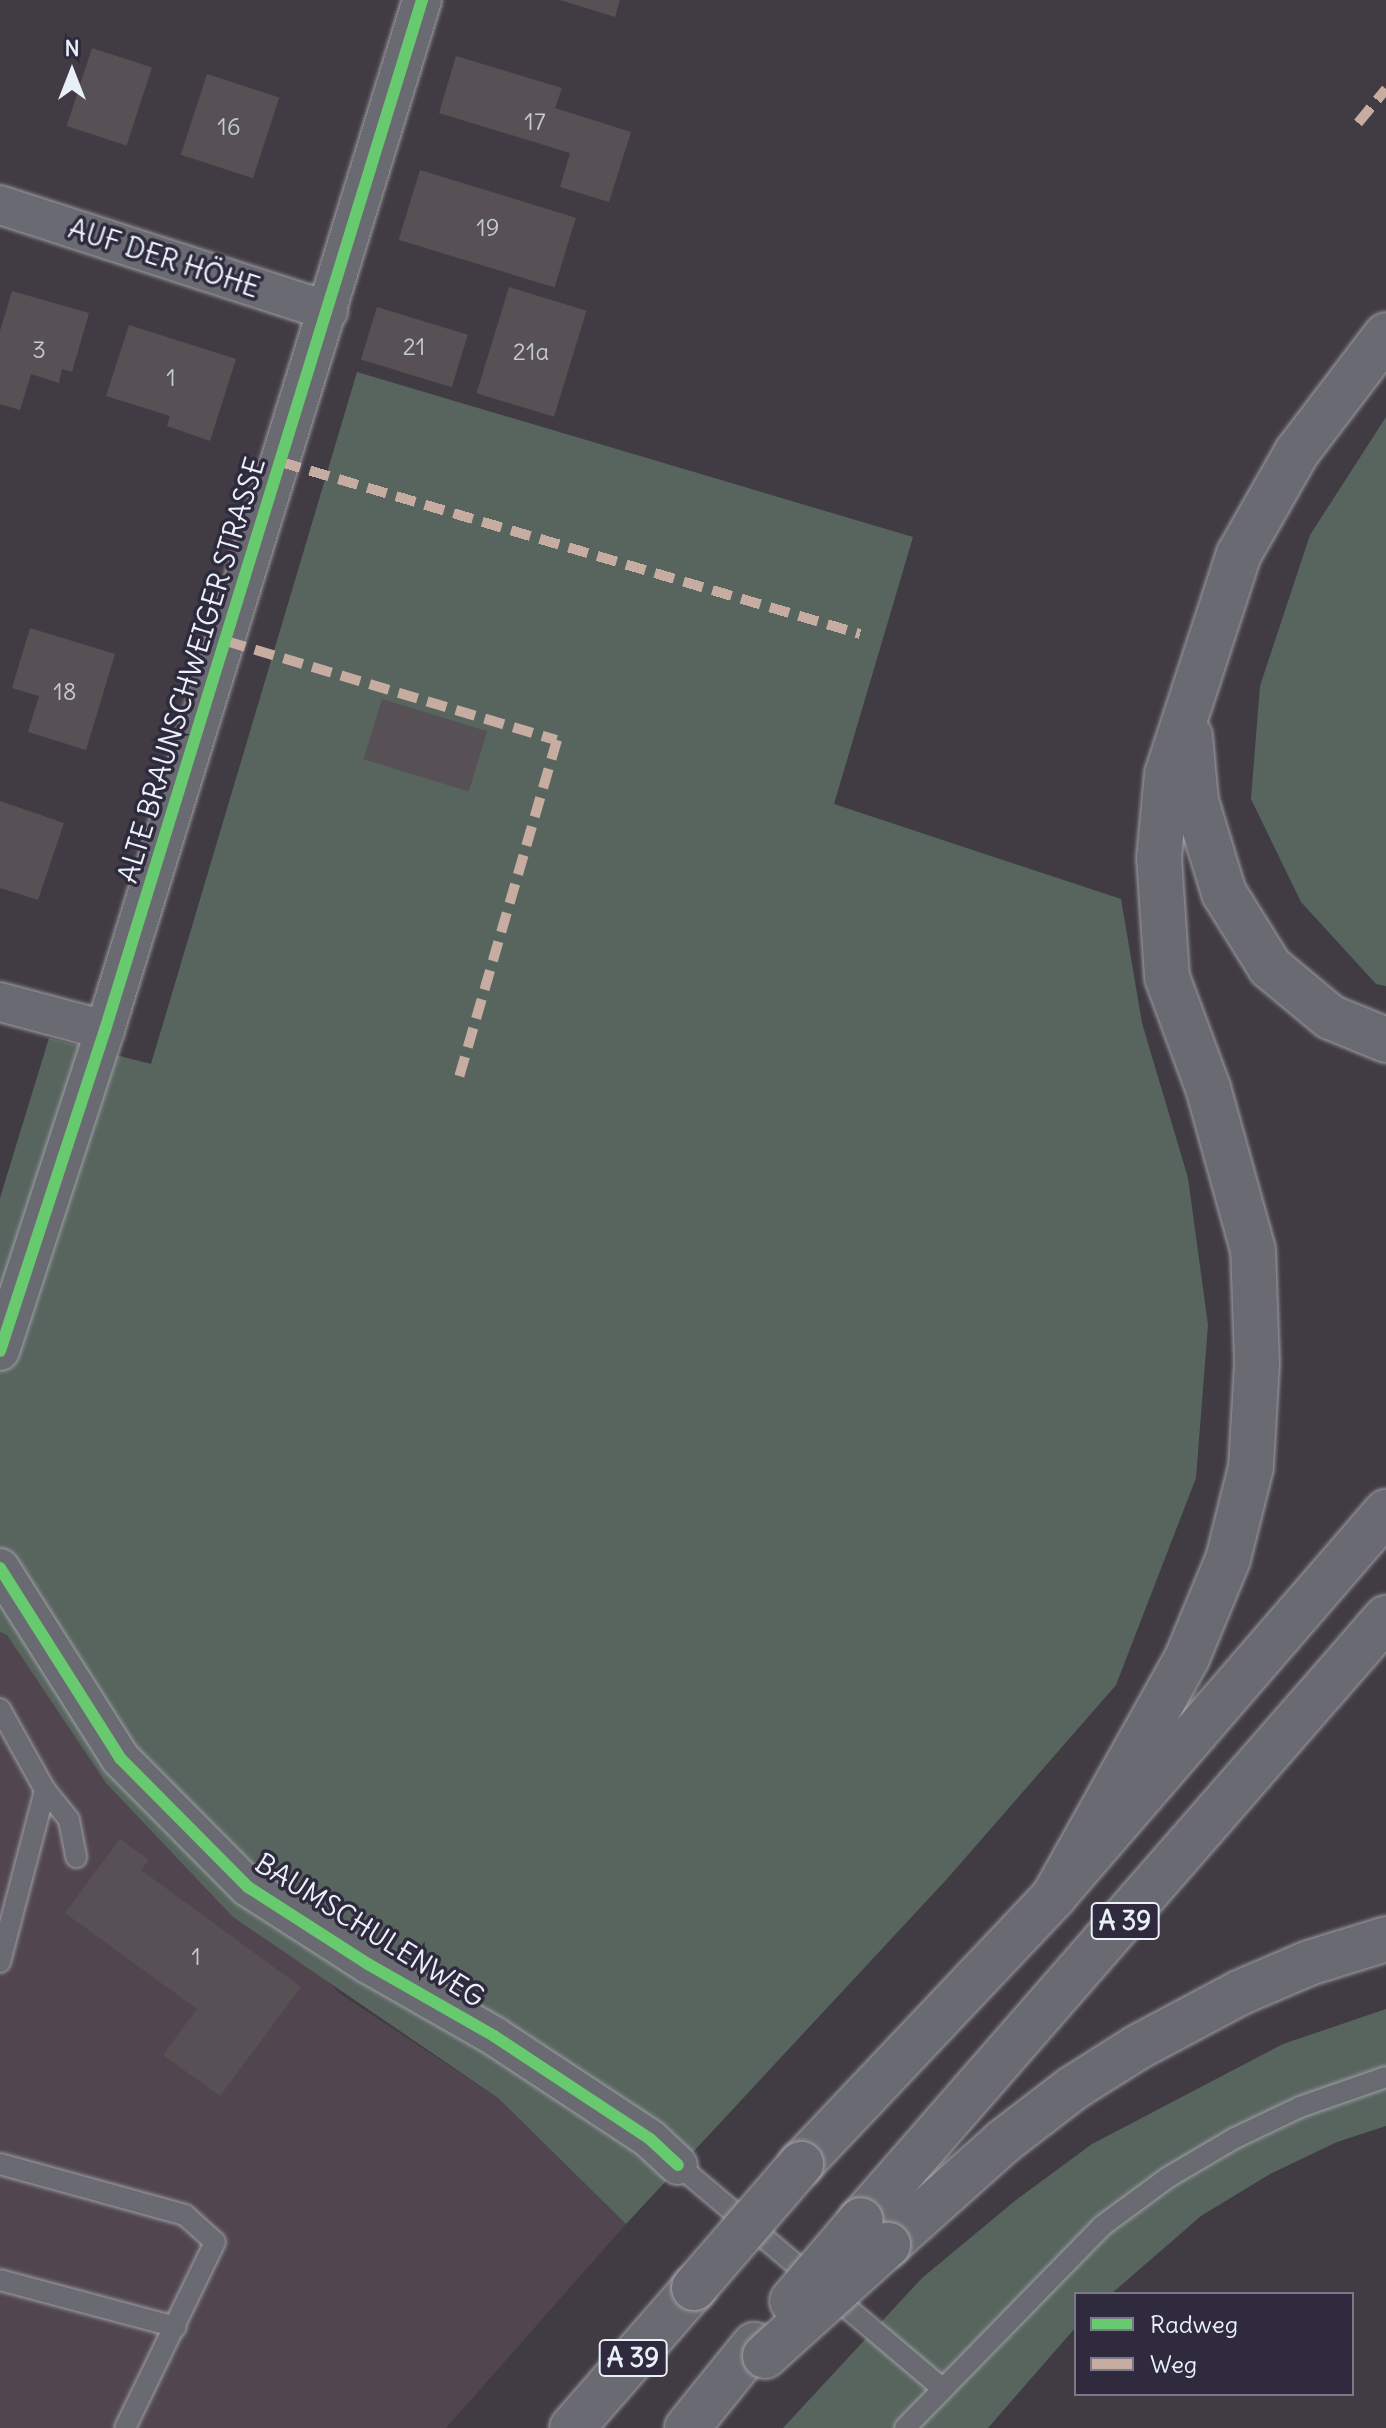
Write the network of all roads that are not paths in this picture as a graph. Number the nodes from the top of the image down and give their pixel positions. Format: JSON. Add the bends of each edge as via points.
{"nodes":[{"id":1,"x":422,"y":0,"type":"edge"},
{"id":2,"x":0,"y":205,"type":"edge"},
{"id":3,"x":328,"y":311,"type":"junction"},
{"id":4,"x":1386,"y":335,"type":"edge"},
{"id":5,"x":1187,"y":706,"type":"junction"},
{"id":6,"x":0,"y":1002,"type":"edge"},
{"id":7,"x":105,"y":1030,"type":"junction"},
{"id":8,"x":1386,"y":1040,"type":"edge"},
{"id":9,"x":0,"y":1351,"type":"edge"},
{"id":10,"x":1386,"y":1512,"type":"edge"},
{"id":11,"x":0,"y":1571,"type":"edge"},
{"id":12,"x":1386,"y":1618,"type":"edge"},
{"id":13,"x":0,"y":1709,"type":"edge"},
{"id":14,"x":45,"y":1790,"type":"junction"},
{"id":15,"x":76,"y":1857,"type":"dead end"},
{"id":16,"x":1054,"y":1896,"type":"junction"},
{"id":17,"x":1386,"y":1939,"type":"edge"},
{"id":18,"x":0,"y":1962,"type":"edge"},
{"id":19,"x":1386,"y":2077,"type":"edge"},
{"id":20,"x":0,"y":2164,"type":"edge"},
{"id":21,"x":678,"y":2165,"type":"joint"},
{"id":22,"x":874,"y":2233,"type":"junction"},
{"id":23,"x":0,"y":2280,"type":"edge"},
{"id":24,"x":176,"y":2327,"type":"junction"},
{"id":25,"x":942,"y":2388,"type":"junction"},
{"id":26,"x":688,"y":2427,"type":"edge"},
{"id":27,"x":125,"y":2428,"type":"edge"},
{"id":28,"x":572,"y":2428,"type":"edge"},
{"id":29,"x":905,"y":2428,"type":"edge"}],
"edges":[{"from":1,"to":3,"type":"street","name":"ALTE BRAUNSCHWEIGER STRASSE"},
{"from":2,"to":3,"type":"street","name":"AUF DER HÖHE"},
{"from":3,"to":7,"type":"street","name":"ALTE BRAUNSCHWEIGER STRASSE"},
{"from":4,"to":5,"type":"highway","via":[[1297,452],[1239,554]]},
{"from":5,"to":8,"type":"highway","via":[[1196,801],[1224,893],[1270,967],[1330,1017]]},
{"from":5,"to":16,"type":"highway","via":[[1167,774],[1159,858],[1167,977],[1208,1088],[1253,1250],[1257,1362],[1251,1467],[1228,1559],[1187,1658]]},
{"from":6,"to":7,"type":"street"},
{"from":7,"to":9,"type":"street","name":"ALTE BRAUNSCHWEIGER STRASSE"},
{"from":10,"to":16,"type":"highway","number":"A 39"},
{"from":11,"to":21,"type":"street","name":"BAUMSCHULENWEG","via":[[120,1758],[248,1887],[494,2036],[650,2139]]},
{"from":12,"to":22,"type":"highway","number":"A 39"},
{"from":13,"to":14,"type":"lane"},
{"from":14,"to":15,"type":"lane","via":[[69,1820]]},
{"from":14,"to":18,"type":"lane"},
{"from":16,"to":28,"type":"highway","number":"A 39","bridge":true,"via":[[801,2164]]},
{"from":17,"to":22,"type":"highway","via":[[1309,1963],[1239,1993],[1138,2047]]},
{"from":19,"to":25,"type":"lane","via":[[1300,2107],[1167,2178],[1102,2226]]},
{"from":20,"to":24,"type":"lane","via":[[185,2215],[215,2242]]},
{"from":21,"to":25,"type":"lane"},
{"from":22,"to":26,"type":"highway","number":"A 39","bridge":true},
{"from":23,"to":24,"type":"lane"},
{"from":24,"to":27,"type":"lane"},
{"from":25,"to":29,"type":"lane"}]}
